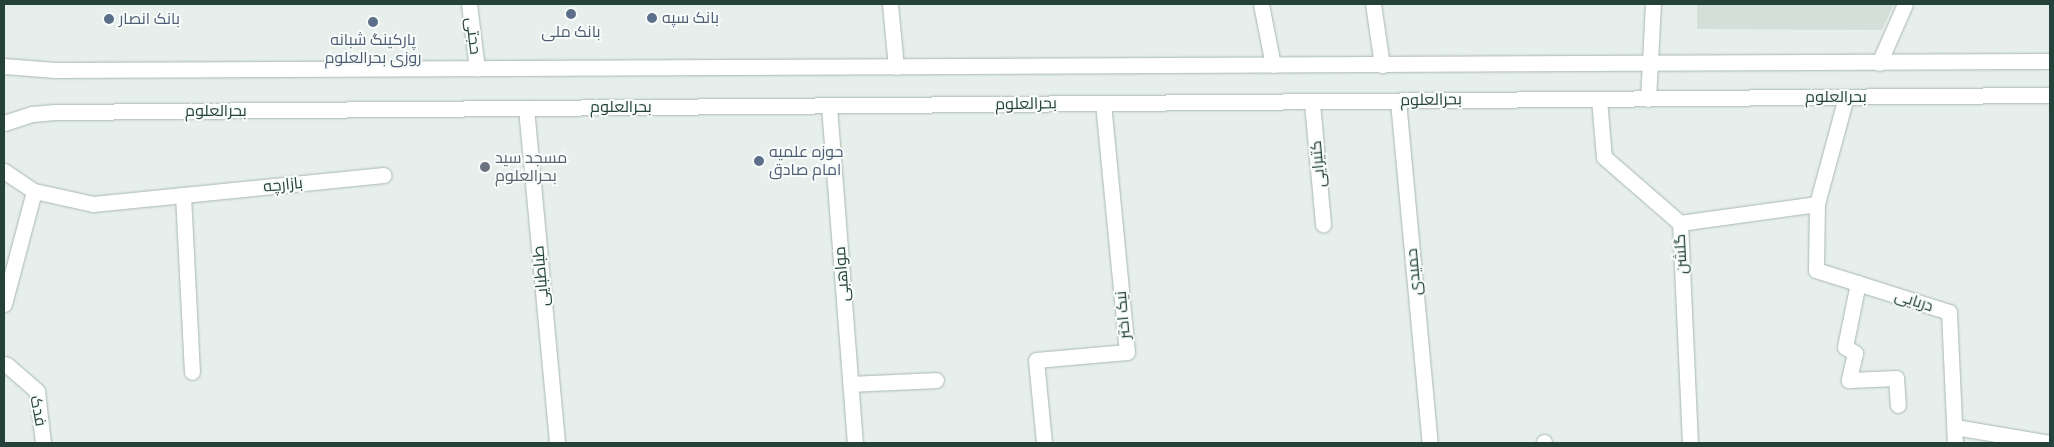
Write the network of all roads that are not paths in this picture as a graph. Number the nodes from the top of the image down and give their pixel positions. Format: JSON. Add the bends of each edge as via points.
{"nodes":[{"id":1,"x":469,"y":4,"type":"edge"},
{"id":2,"x":890,"y":4,"type":"edge"},
{"id":3,"x":1261,"y":4,"type":"edge"},
{"id":4,"x":1373,"y":4,"type":"edge"},
{"id":5,"x":1653,"y":4,"type":"edge"},
{"id":6,"x":1905,"y":4,"type":"edge"},
{"id":7,"x":2050,"y":62,"type":"edge"},
{"id":8,"x":1879,"y":63,"type":"junction"},
{"id":9,"x":1649,"y":64,"type":"junction"},
{"id":10,"x":1273,"y":65,"type":"junction"},
{"id":11,"x":1382,"y":65,"type":"junction"},
{"id":12,"x":4,"y":66,"type":"edge"},
{"id":13,"x":896,"y":67,"type":"junction"},
{"id":14,"x":477,"y":69,"type":"junction"},
{"id":15,"x":2050,"y":95,"type":"edge"},
{"id":16,"x":1846,"y":97,"type":"junction"},
{"id":17,"x":1599,"y":99,"type":"junction"},
{"id":18,"x":1648,"y":99,"type":"junction"},
{"id":19,"x":1398,"y":100,"type":"junction"},
{"id":20,"x":1103,"y":103,"type":"junction"},
{"id":21,"x":1312,"y":103,"type":"junction"},
{"id":22,"x":829,"y":106,"type":"junction"},
{"id":23,"x":526,"y":108,"type":"junction"},
{"id":24,"x":4,"y":123,"type":"edge"},
{"id":25,"x":4,"y":172,"type":"edge"},
{"id":26,"x":384,"y":174,"type":"dead end"},
{"id":27,"x":34,"y":191,"type":"junction"},
{"id":28,"x":183,"y":195,"type":"junction"},
{"id":29,"x":1817,"y":204,"type":"junction"},
{"id":30,"x":1680,"y":223,"type":"junction"},
{"id":31,"x":1323,"y":225,"type":"dead end"},
{"id":32,"x":1858,"y":283,"type":"junction"},
{"id":33,"x":4,"y":304,"type":"edge"},
{"id":34,"x":4,"y":364,"type":"edge"},
{"id":35,"x":192,"y":372,"type":"dead end"},
{"id":36,"x":936,"y":380,"type":"dead end"},
{"id":37,"x":851,"y":384,"type":"junction"},
{"id":38,"x":1898,"y":405,"type":"dead end"},
{"id":39,"x":1956,"y":427,"type":"junction"},
{"id":40,"x":44,"y":443,"type":"edge"},
{"id":41,"x":557,"y":443,"type":"edge"},
{"id":42,"x":856,"y":443,"type":"edge"},
{"id":43,"x":1044,"y":443,"type":"edge"},
{"id":44,"x":1430,"y":443,"type":"edge"},
{"id":45,"x":1690,"y":443,"type":"edge"},
{"id":46,"x":1955,"y":443,"type":"edge"},
{"id":47,"x":2050,"y":443,"type":"edge"}],
"edges":[{"from":1,"to":14,"type":"main road","name":"حجتی"},
{"from":2,"to":13,"type":"main road"},
{"from":3,"to":10,"type":"main road"},
{"from":4,"to":11,"type":"main road"},
{"from":5,"to":9,"type":"main road"},
{"from":6,"to":8,"type":"main road"},
{"from":7,"to":8,"type":"main road"},
{"from":8,"to":9,"type":"main road"},
{"from":9,"to":11,"type":"main road"},
{"from":9,"to":18,"type":"main road"},
{"from":10,"to":11,"type":"main road"},
{"from":10,"to":13,"type":"main road"},
{"from":12,"to":14,"type":"main road","via":[[54,70]]},
{"from":13,"to":14,"type":"main road"},
{"from":15,"to":16,"type":"main road","name":"بحرالعلوم"},
{"from":16,"to":18,"type":"main road","name":"بحرالعلوم"},
{"from":16,"to":29,"type":"main road","name":"دریایی"},
{"from":17,"to":18,"type":"main road","name":"بحرالعلوم"},
{"from":17,"to":19,"type":"main road","name":"بحرالعلوم"},
{"from":17,"to":30,"type":"main road","name":"گلشن","via":[[1604,157]]},
{"from":19,"to":21,"type":"main road","name":"بحرالعلوم"},
{"from":19,"to":44,"type":"main road","name":"حمیدی"},
{"from":20,"to":21,"type":"main road","name":"بحرالعلوم"},
{"from":20,"to":22,"type":"main road","name":"بحرالعلوم"},
{"from":20,"to":43,"type":"main road","name":"نیک اختر","via":[[1127,352],[1036,360]]},
{"from":21,"to":31,"type":"main road","name":"کتیرایی"},
{"from":22,"to":23,"type":"main road","name":"بحرالعلوم"},
{"from":22,"to":37,"type":"main road","name":"مواهبی"},
{"from":23,"to":24,"type":"main road","name":"بحرالعلوم","via":[[55,112],[32,114]]},
{"from":23,"to":41,"type":"main road","name":"طباطبایی"},
{"from":25,"to":27,"type":"main road","name":"بازارچه"},
{"from":26,"to":28,"type":"main road","name":"بازارچه"},
{"from":27,"to":28,"type":"main road","name":"بازارچه","via":[[93,204]]},
{"from":27,"to":33,"type":"main road"},
{"from":28,"to":35,"type":"main road"},
{"from":29,"to":30,"type":"main road"},
{"from":29,"to":32,"type":"main road","name":"دریایی","via":[[1816,270]]},
{"from":30,"to":45,"type":"main road","name":"گلشن"},
{"from":32,"to":38,"type":"main road","via":[[1845,347],[1856,353],[1849,380],[1896,378]]},
{"from":32,"to":39,"type":"main road","name":"دریایی","via":[[1949,312]]},
{"from":34,"to":40,"type":"main road","name":"فدک","via":[[37,391]]},
{"from":36,"to":37,"type":"main road"},
{"from":37,"to":42,"type":"main road","name":"مواهبی"},
{"from":39,"to":46,"type":"main road","name":"دریایی"},
{"from":39,"to":47,"type":"main road"}]}
